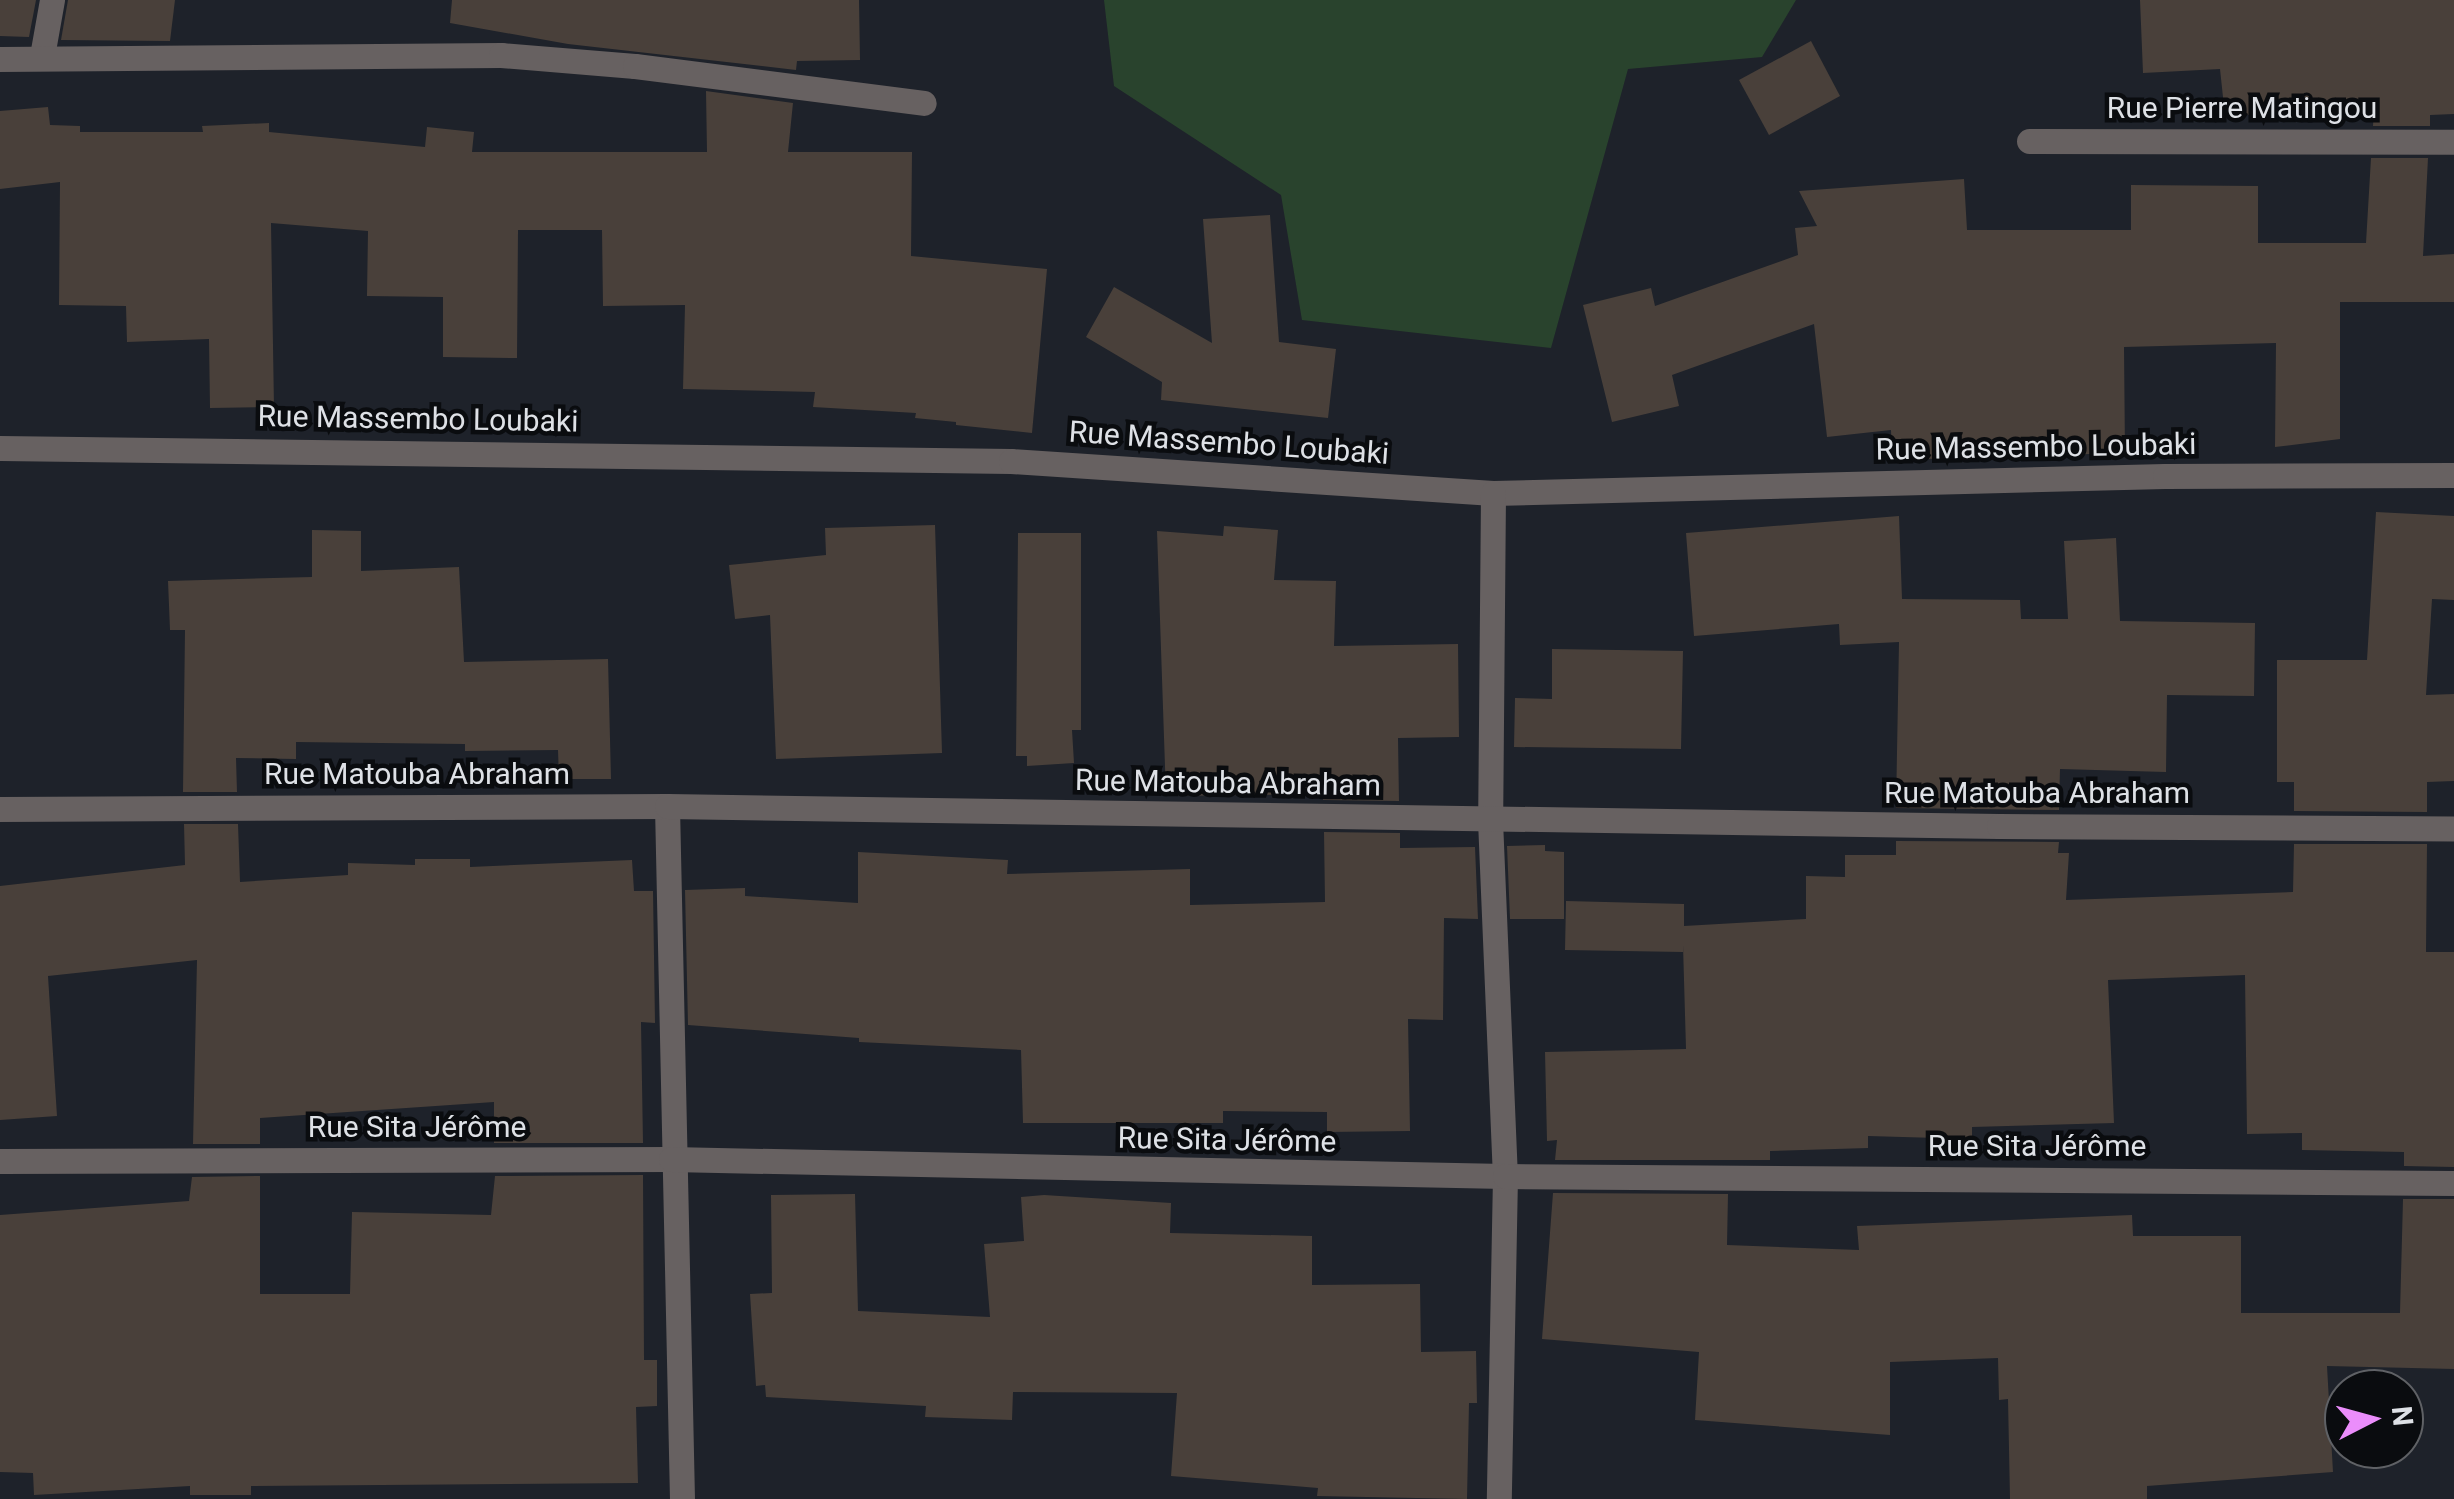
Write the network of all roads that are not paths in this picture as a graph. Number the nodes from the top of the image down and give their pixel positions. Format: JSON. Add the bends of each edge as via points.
{"nodes":[{"id":1,"x":52,"y":0,"type":"edge"},
{"id":2,"x":42,"y":56,"type":"junction"},
{"id":3,"x":0,"y":59,"type":"edge"},
{"id":4,"x":924,"y":103,"type":"dead end"},
{"id":5,"x":2030,"y":141,"type":"dead end"},
{"id":6,"x":2454,"y":142,"type":"edge"},
{"id":7,"x":0,"y":448,"type":"edge"},
{"id":8,"x":2454,"y":475,"type":"edge"},
{"id":9,"x":1493,"y":493,"type":"junction"},
{"id":10,"x":667,"y":806,"type":"junction"},
{"id":11,"x":0,"y":809,"type":"edge"},
{"id":12,"x":1490,"y":820,"type":"junction"},
{"id":13,"x":2454,"y":828,"type":"edge"},
{"id":14,"x":0,"y":1160,"type":"edge"},
{"id":15,"x":671,"y":1160,"type":"junction"},
{"id":16,"x":1505,"y":1176,"type":"junction"},
{"id":17,"x":2454,"y":1182,"type":"edge"},
{"id":18,"x":682,"y":1499,"type":"edge"},
{"id":19,"x":1499,"y":1499,"type":"edge"}],
"edges":[{"from":1,"to":2,"type":"street"},
{"from":2,"to":3,"type":"street"},
{"from":2,"to":4,"type":"street","via":[[500,56],[636,66]]},
{"from":5,"to":6,"type":"street","name":"Rue Pierre Matingou"},
{"from":7,"to":9,"type":"street","name":"Rue Massembo Loubaki","via":[[1011,461]]},
{"from":8,"to":9,"type":"street","name":"Rue Massembo Loubaki"},
{"from":9,"to":12,"type":"street"},
{"from":10,"to":11,"type":"street","name":"Rue Matouba Abraham"},
{"from":10,"to":12,"type":"street","name":"Rue Matouba Abraham"},
{"from":10,"to":15,"type":"street"},
{"from":12,"to":13,"type":"street","name":"Rue Matouba Abraham"},
{"from":12,"to":16,"type":"street"},
{"from":14,"to":15,"type":"street","name":"Rue Sita Jérôme"},
{"from":15,"to":16,"type":"street","name":"Rue Sita Jérôme"},
{"from":15,"to":18,"type":"street"},
{"from":16,"to":17,"type":"street","name":"Rue Sita Jérôme"},
{"from":16,"to":19,"type":"street"}]}
